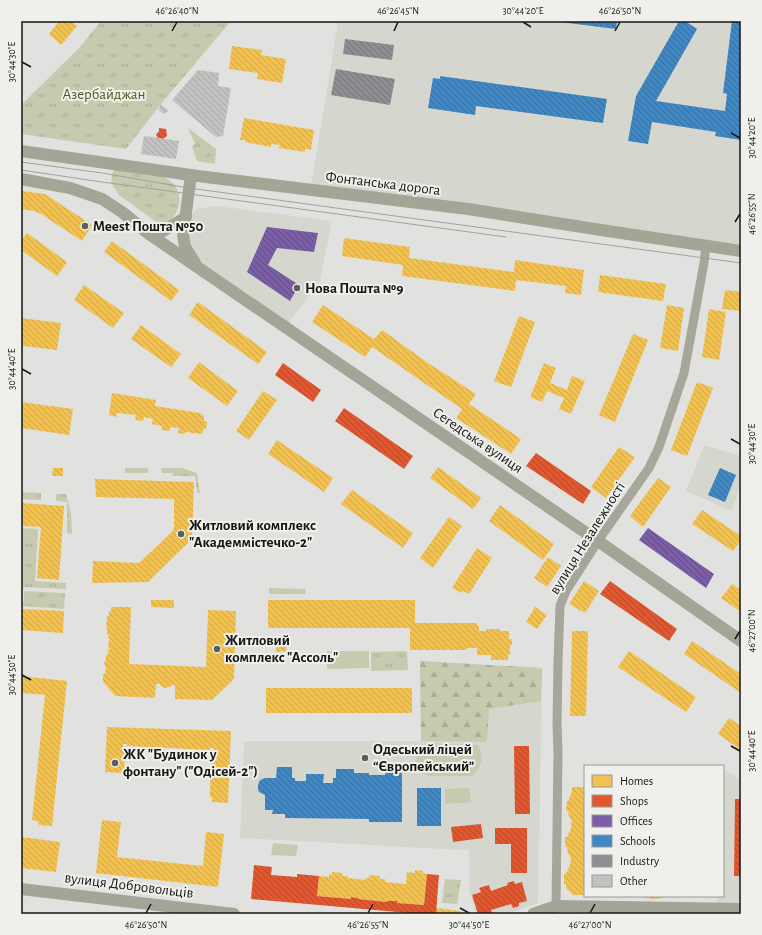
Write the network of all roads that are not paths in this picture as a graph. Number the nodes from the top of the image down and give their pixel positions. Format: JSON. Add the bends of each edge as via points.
{"nodes":[{"id":1,"x":21,"y":151,"type":"edge"},
{"id":2,"x":191,"y":175,"type":"junction"},
{"id":3,"x":21,"y":179,"type":"edge"},
{"id":4,"x":186,"y":217,"type":"junction"},
{"id":5,"x":149,"y":234,"type":"junction"},
{"id":6,"x":706,"y":246,"type":"junction"},
{"id":7,"x":741,"y":251,"type":"edge"},
{"id":8,"x":196,"y":266,"type":"junction"},
{"id":9,"x":598,"y":541,"type":"junction"},
{"id":10,"x":741,"y":641,"type":"edge"},
{"id":11,"x":21,"y":889,"type":"edge"},
{"id":12,"x":556,"y":906,"type":"junction"},
{"id":13,"x":741,"y":909,"type":"edge"},
{"id":14,"x":234,"y":914,"type":"edge"},
{"id":15,"x":534,"y":914,"type":"edge"}],
"edges":[{"from":1,"to":2,"type":"main road","name":"Фонтанська дорога"},
{"from":2,"to":4,"type":"main road","name":"Сегедська вулиця"},
{"from":2,"to":6,"type":"main road","name":"Фонтанська дорога","via":[[468,210]]},
{"from":3,"to":5,"type":"main road","name":"Сегедська вулиця","via":[[70,188],[102,199]]},
{"from":4,"to":5,"type":"main road","via":[[160,233]]},
{"from":4,"to":8,"type":"main road","name":"Сегедська вулиця","via":[[183,235]]},
{"from":5,"to":8,"type":"main road","name":"Сегедська вулиця"},
{"from":6,"to":7,"type":"main road","name":"Фонтанська дорога"},
{"from":6,"to":9,"type":"street","name":"вулиця Незалежності","via":[[684,373],[659,447],[649,468]]},
{"from":8,"to":9,"type":"main road","name":"Сегедська вулиця"},
{"from":9,"to":10,"type":"main road","name":"Сегедська вулиця"},
{"from":9,"to":12,"type":"street","name":"вулиця Незалежності","via":[[566,591],[560,606]]},
{"from":11,"to":14,"type":"main road","name":"вулиця Добровольців"},
{"from":12,"to":13,"type":"main road"},
{"from":12,"to":15,"type":"main road"}]}
